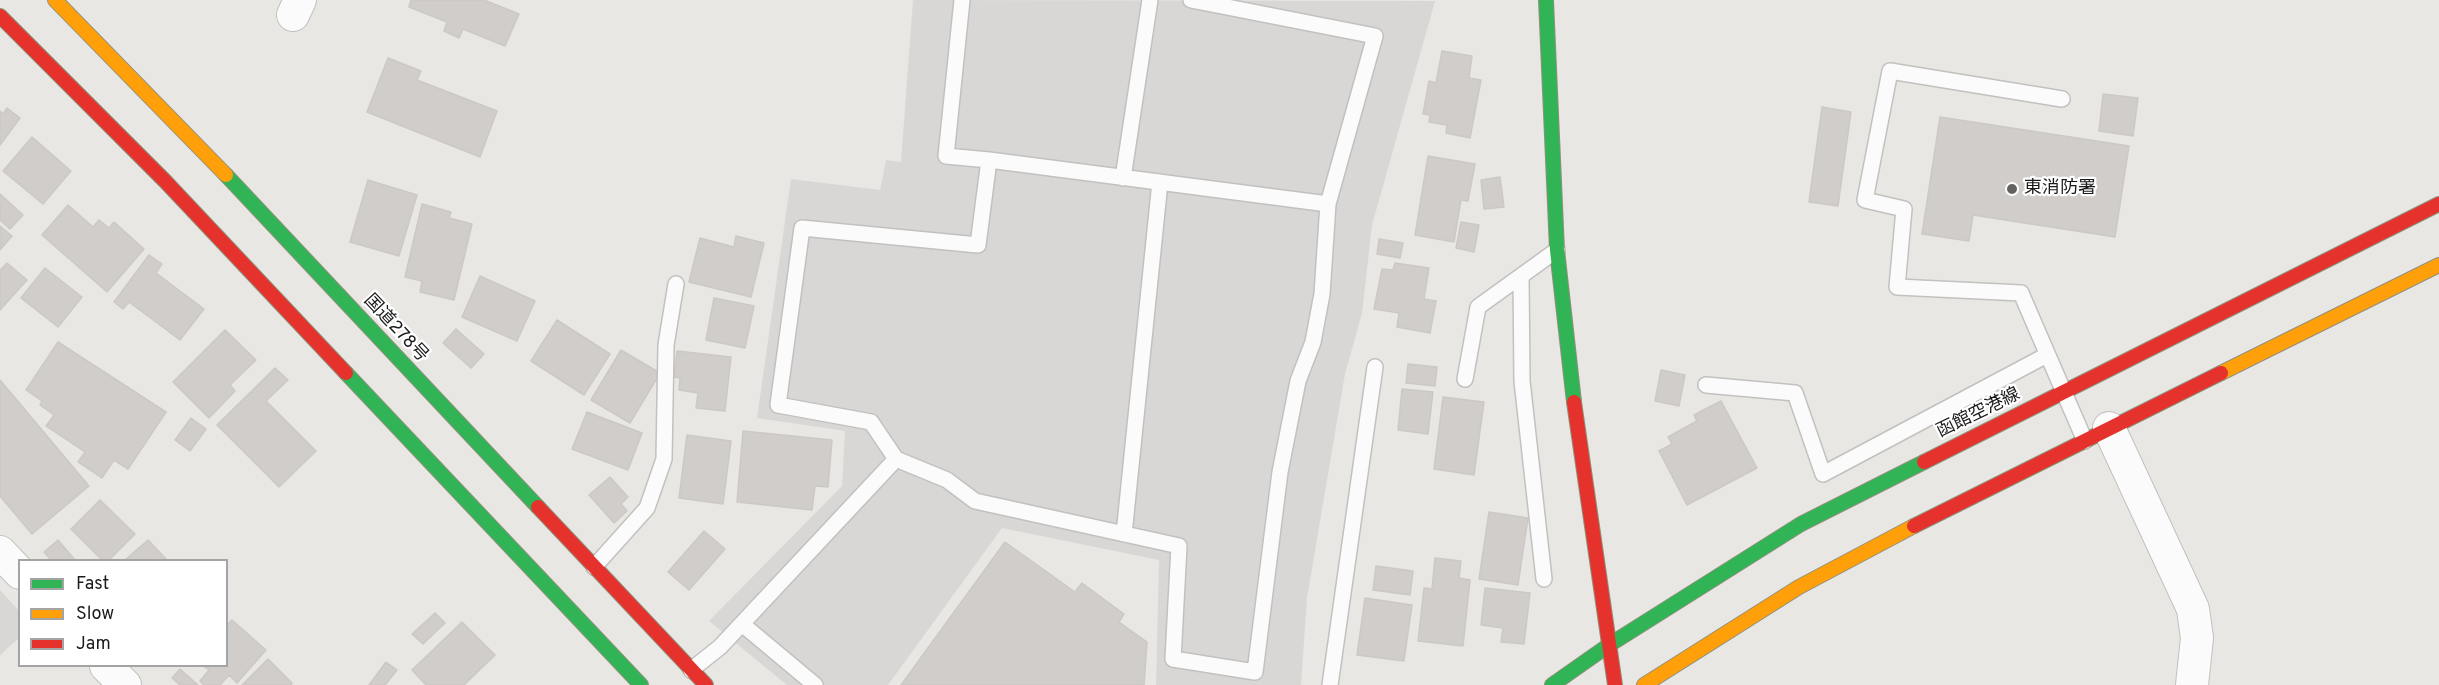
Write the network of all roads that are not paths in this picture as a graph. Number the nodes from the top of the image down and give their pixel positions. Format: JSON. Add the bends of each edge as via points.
{"nodes":[{"id":1,"x":55,"y":0,"type":"edge"},
{"id":2,"x":962,"y":0,"type":"edge"},
{"id":3,"x":1150,"y":0,"type":"edge"},
{"id":4,"x":1191,"y":0,"type":"edge"},
{"id":5,"x":1546,"y":0,"type":"edge"},
{"id":6,"x":0,"y":16,"type":"edge"},
{"id":7,"x":2062,"y":99,"type":"dead end"},
{"id":8,"x":989,"y":160,"type":"junction"},
{"id":9,"x":1124,"y":178,"type":"junction"},
{"id":10,"x":1160,"y":182,"type":"junction"},
{"id":11,"x":1328,"y":204,"type":"junction"},
{"id":12,"x":2439,"y":204,"type":"edge"},
{"id":13,"x":1557,"y":250,"type":"junction"},
{"id":14,"x":2439,"y":265,"type":"edge"},
{"id":15,"x":1521,"y":277,"type":"junction"},
{"id":16,"x":676,"y":284,"type":"dead end"},
{"id":17,"x":2047,"y":355,"type":"junction"},
{"id":18,"x":1375,"y":367,"type":"dead end"},
{"id":19,"x":1465,"y":379,"type":"dead end"},
{"id":20,"x":1706,"y":385,"type":"dead end"},
{"id":21,"x":2063,"y":394,"type":"junction"},
{"id":22,"x":2097,"y":435,"type":"junction"},
{"id":23,"x":896,"y":459,"type":"junction"},
{"id":24,"x":1124,"y":534,"type":"junction"},
{"id":25,"x":0,"y":552,"type":"edge"},
{"id":26,"x":594,"y":567,"type":"junction"},
{"id":27,"x":18,"y":571,"type":"edge"},
{"id":28,"x":1544,"y":579,"type":"dead end"},
{"id":29,"x":742,"y":624,"type":"junction"},
{"id":30,"x":1609,"y":645,"type":"junction"},
{"id":31,"x":107,"y":667,"type":"edge"},
{"id":32,"x":692,"y":670,"type":"junction"},
{"id":33,"x":125,"y":685,"type":"edge"},
{"id":34,"x":641,"y":685,"type":"edge"},
{"id":35,"x":706,"y":685,"type":"edge"},
{"id":36,"x":814,"y":685,"type":"edge"},
{"id":37,"x":1330,"y":685,"type":"edge"},
{"id":38,"x":1552,"y":685,"type":"edge"},
{"id":39,"x":1615,"y":685,"type":"edge"},
{"id":40,"x":1644,"y":685,"type":"edge"},
{"id":41,"x":2192,"y":685,"type":"edge"}],
"edges":[{"from":1,"to":26,"type":"main road","name":"国道278号","via":[[201,148]]},
{"from":2,"to":8,"type":"lane","via":[[946,156]]},
{"from":3,"to":9,"type":"lane"},
{"from":4,"to":11,"type":"lane","via":[[1375,36]]},
{"from":5,"to":13,"type":"main road"},
{"from":6,"to":34,"type":"main road","via":[[165,181]]},
{"from":7,"to":17,"type":"lane","via":[[1890,72],[1864,200],[1904,210],[1897,287],[2021,293]]},
{"from":8,"to":9,"type":"lane"},
{"from":8,"to":23,"type":"lane","via":[[978,245],[802,228],[778,405],[871,422]]},
{"from":9,"to":10,"type":"lane"},
{"from":10,"to":11,"type":"lane"},
{"from":10,"to":24,"type":"lane"},
{"from":11,"to":24,"type":"lane","via":[[1322,294],[1313,342],[1298,381],[1280,472],[1255,672],[1173,659],[1179,546]]},
{"from":12,"to":21,"type":"main road","name":"函館空港線"},
{"from":13,"to":15,"type":"lane"},
{"from":13,"to":30,"type":"main road","via":[[1581,464]]},
{"from":14,"to":22,"type":"main road"},
{"from":15,"to":19,"type":"lane","via":[[1478,308]]},
{"from":15,"to":28,"type":"lane","via":[[1522,381]]},
{"from":16,"to":26,"type":"lane","via":[[666,345],[664,459],[647,508]]},
{"from":17,"to":20,"type":"lane","via":[[1823,474],[1795,393]]},
{"from":17,"to":21,"type":"lane"},
{"from":18,"to":37,"type":"lane"},
{"from":21,"to":22,"type":"lane"},
{"from":21,"to":30,"type":"main road","name":"函館空港線","via":[[1802,524]]},
{"from":22,"to":40,"type":"main road","via":[[1885,540],[1800,587]]},
{"from":22,"to":41,"type":"street","via":[[2193,609],[2197,638]]},
{"from":23,"to":24,"type":"lane","via":[[947,480],[975,501]]},
{"from":23,"to":29,"type":"lane"},
{"from":25,"to":27,"type":"street"},
{"from":26,"to":32,"type":"main road","name":"国道278号"},
{"from":29,"to":32,"type":"lane"},
{"from":29,"to":36,"type":"lane"},
{"from":30,"to":38,"type":"main road","name":"函館空港線"},
{"from":30,"to":39,"type":"main road"},
{"from":31,"to":33,"type":"street"},
{"from":32,"to":35,"type":"main road","name":"国道278号"}]}
